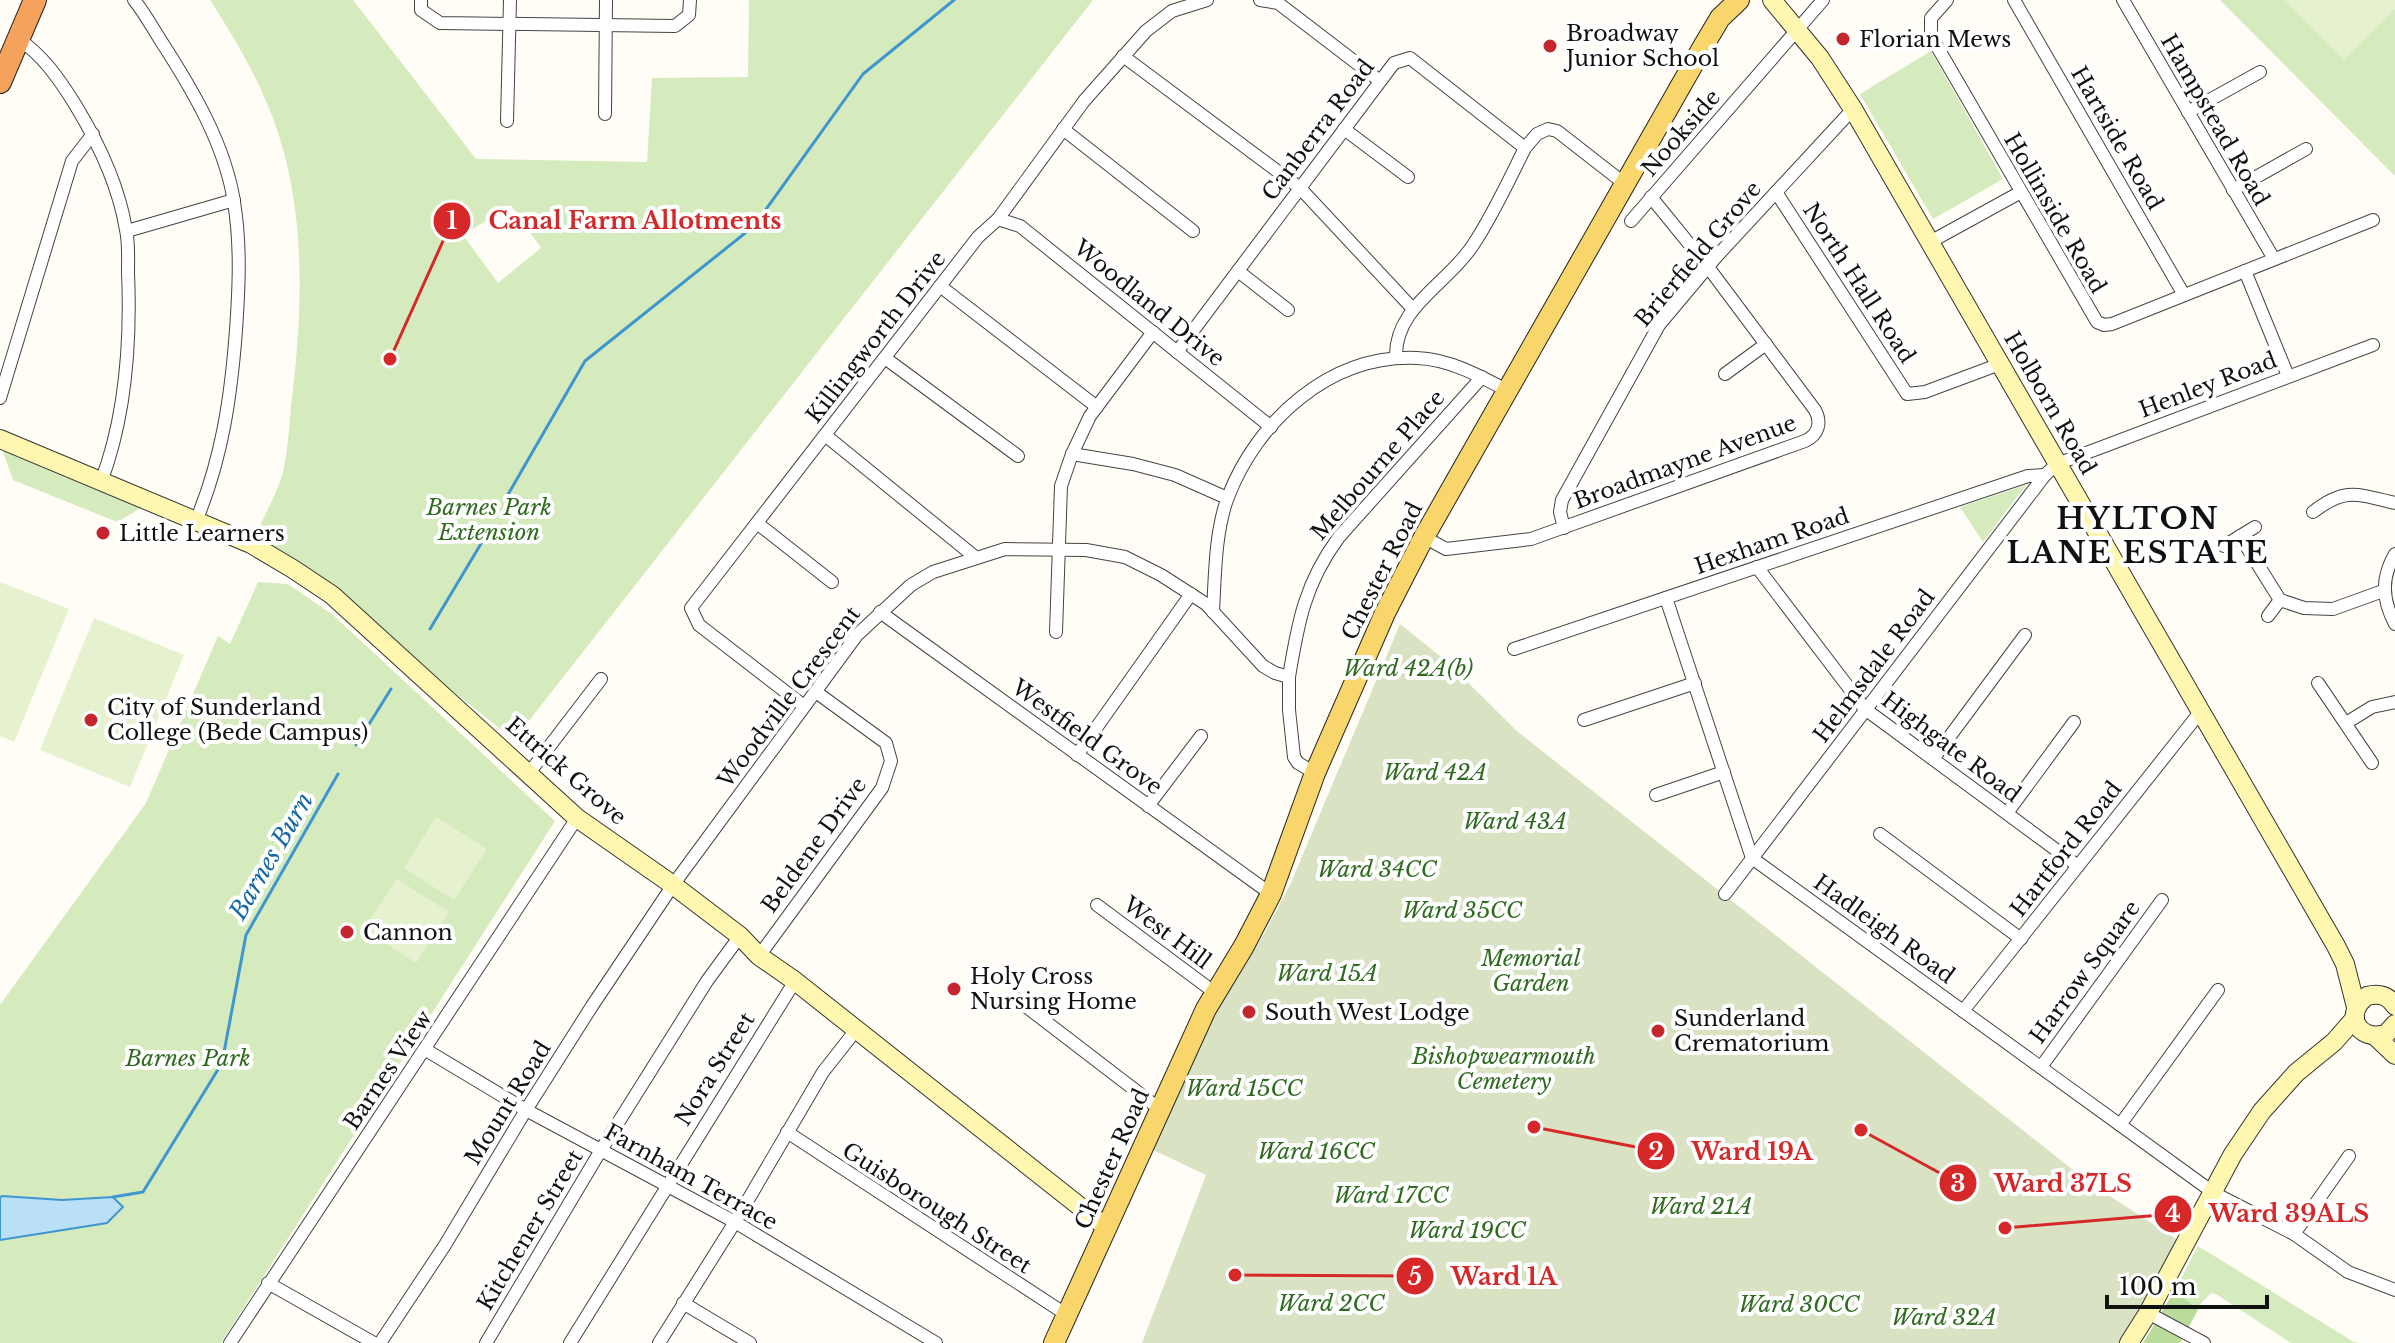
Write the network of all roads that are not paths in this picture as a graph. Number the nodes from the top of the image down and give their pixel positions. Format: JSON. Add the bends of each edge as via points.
{"nodes":[{"id":1,"x":19,"y":0,"type":"edge"},
{"id":2,"x":35,"y":0,"type":"edge"},
{"id":3,"x":134,"y":0,"type":"edge"},
{"id":4,"x":421,"y":0,"type":"edge"},
{"id":5,"x":510,"y":0,"type":"edge"},
{"id":6,"x":606,"y":0,"type":"edge"},
{"id":7,"x":690,"y":0,"type":"edge"},
{"id":8,"x":1207,"y":0,"type":"edge"},
{"id":9,"x":1260,"y":0,"type":"edge"},
{"id":10,"x":1739,"y":0,"type":"edge"},
{"id":11,"x":1772,"y":0,"type":"edge"},
{"id":12,"x":1823,"y":0,"type":"edge"},
{"id":13,"x":1947,"y":0,"type":"edge"},
{"id":14,"x":2014,"y":0,"type":"edge"},
{"id":15,"x":2123,"y":0,"type":"edge"},
{"id":16,"x":1722,"y":9,"type":"edge"},
{"id":17,"x":510,"y":24,"type":"junction"},
{"id":18,"x":605,"y":25,"type":"junction"},
{"id":19,"x":1797,"y":30,"type":"junction"},
{"id":20,"x":8,"y":41,"type":"edge"},
{"id":21,"x":1123,"y":56,"type":"junction"},
{"id":22,"x":2260,"y":72,"type":"dead end"},
{"id":23,"x":1380,"y":81,"type":"junction"},
{"id":24,"x":0,"y":82,"type":"edge"},
{"id":25,"x":1853,"y":109,"type":"junction"},
{"id":26,"x":2188,"y":112,"type":"junction"},
{"id":27,"x":605,"y":114,"type":"dead end"},
{"id":28,"x":507,"y":121,"type":"dead end"},
{"id":29,"x":1063,"y":129,"type":"junction"},
{"id":30,"x":1344,"y":129,"type":"junction"},
{"id":31,"x":93,"y":134,"type":"junction"},
{"id":32,"x":1525,"y":148,"type":"junction"},
{"id":33,"x":2306,"y":149,"type":"dead end"},
{"id":34,"x":1408,"y":177,"type":"dead end"},
{"id":35,"x":1625,"y":184,"type":"junction"},
{"id":36,"x":1300,"y":188,"type":"junction"},
{"id":37,"x":2233,"y":190,"type":"junction"},
{"id":38,"x":1776,"y":192,"type":"junction"},
{"id":39,"x":2021,"y":192,"type":"junction"},
{"id":40,"x":1651,"y":197,"type":"junction"},
{"id":41,"x":234,"y":200,"type":"junction"},
{"id":42,"x":998,"y":219,"type":"junction"},
{"id":43,"x":2373,"y":220,"type":"dead end"},
{"id":44,"x":1631,"y":221,"type":"dead end"},
{"id":45,"x":127,"y":231,"type":"junction"},
{"id":46,"x":1193,"y":231,"type":"dead end"},
{"id":47,"x":1930,"y":242,"type":"junction"},
{"id":48,"x":1694,"y":250,"type":"junction"},
{"id":49,"x":1717,"y":256,"type":"junction"},
{"id":50,"x":2274,"y":259,"type":"junction"},
{"id":51,"x":1238,"y":271,"type":"junction"},
{"id":52,"x":2245,"y":271,"type":"junction"},
{"id":53,"x":1707,"y":274,"type":"junction"},
{"id":54,"x":940,"y":286,"type":"junction"},
{"id":55,"x":2184,"y":295,"type":"junction"},
{"id":56,"x":1413,"y":309,"type":"junction"},
{"id":57,"x":1288,"y":310,"type":"dead end"},
{"id":58,"x":1153,"y":332,"type":"junction"},
{"id":59,"x":1766,"y":344,"type":"junction"},
{"id":60,"x":2373,"y":345,"type":"dead end"},
{"id":61,"x":1177,"y":352,"type":"junction"},
{"id":62,"x":885,"y":358,"type":"junction"},
{"id":63,"x":1396,"y":358,"type":"junction"},
{"id":64,"x":2000,"y":364,"type":"junction"},
{"id":65,"x":1725,"y":374,"type":"dead end"},
{"id":66,"x":2288,"y":376,"type":"junction"},
{"id":67,"x":1482,"y":377,"type":"junction"},
{"id":68,"x":1508,"y":391,"type":"junction"},
{"id":69,"x":0,"y":398,"type":"edge"},
{"id":70,"x":1097,"y":407,"type":"junction"},
{"id":71,"x":1271,"y":427,"type":"junction"},
{"id":72,"x":825,"y":435,"type":"junction"},
{"id":73,"x":0,"y":439,"type":"edge"},
{"id":74,"x":1072,"y":454,"type":"junction"},
{"id":75,"x":1018,"y":456,"type":"dead end"},
{"id":76,"x":2051,"y":470,"type":"junction"},
{"id":77,"x":101,"y":482,"type":"junction"},
{"id":78,"x":1227,"y":498,"type":"junction"},
{"id":79,"x":2395,"y":503,"type":"edge"},
{"id":80,"x":2313,"y":512,"type":"dead end"},
{"id":81,"x":196,"y":521,"type":"junction"},
{"id":82,"x":757,"y":523,"type":"junction"},
{"id":83,"x":2255,"y":527,"type":"dead end"},
{"id":84,"x":1564,"y":528,"type":"junction"},
{"id":85,"x":2240,"y":536,"type":"junction"},
{"id":86,"x":1424,"y":537,"type":"junction"},
{"id":87,"x":2224,"y":546,"type":"dead end"},
{"id":88,"x":1060,"y":549,"type":"junction"},
{"id":89,"x":2395,"y":554,"type":"edge"},
{"id":90,"x":975,"y":557,"type":"junction"},
{"id":91,"x":1757,"y":567,"type":"junction"},
{"id":92,"x":832,"y":582,"type":"dead end"},
{"id":93,"x":2383,"y":591,"type":"junction"},
{"id":94,"x":1191,"y":594,"type":"junction"},
{"id":95,"x":1666,"y":598,"type":"junction"},
{"id":96,"x":2280,"y":600,"type":"junction"},
{"id":97,"x":880,"y":612,"type":"junction"},
{"id":98,"x":1213,"y":612,"type":"junction"},
{"id":99,"x":2268,"y":616,"type":"dead end"},
{"id":100,"x":2395,"y":624,"type":"edge"},
{"id":101,"x":1056,"y":632,"type":"dead end"},
{"id":102,"x":2025,"y":635,"type":"dead end"},
{"id":103,"x":1514,"y":649,"type":"dead end"},
{"id":104,"x":1289,"y":677,"type":"junction"},
{"id":105,"x":601,"y":679,"type":"dead end"},
{"id":106,"x":1695,"y":683,"type":"junction"},
{"id":107,"x":2318,"y":683,"type":"dead end"},
{"id":108,"x":816,"y":692,"type":"junction"},
{"id":109,"x":2395,"y":702,"type":"edge"},
{"id":110,"x":804,"y":706,"type":"junction"},
{"id":111,"x":1865,"y":709,"type":"junction"},
{"id":112,"x":2201,"y":711,"type":"junction"},
{"id":113,"x":1584,"y":720,"type":"dead end"},
{"id":114,"x":2074,"y":722,"type":"dead end"},
{"id":115,"x":2346,"y":723,"type":"junction"},
{"id":116,"x":1201,"y":736,"type":"dead end"},
{"id":117,"x":1077,"y":755,"type":"junction"},
{"id":118,"x":1933,"y":759,"type":"junction"},
{"id":119,"x":2372,"y":763,"type":"dead end"},
{"id":120,"x":1724,"y":772,"type":"junction"},
{"id":121,"x":529,"y":773,"type":"junction"},
{"id":122,"x":1315,"y":773,"type":"junction"},
{"id":123,"x":1656,"y":795,"type":"dead end"},
{"id":124,"x":1148,"y":806,"type":"junction"},
{"id":125,"x":2007,"y":813,"type":"junction"},
{"id":126,"x":577,"y":818,"type":"junction"},
{"id":127,"x":1880,"y":834,"type":"dead end"},
{"id":128,"x":1752,"y":858,"type":"junction"},
{"id":129,"x":2078,"y":866,"type":"junction"},
{"id":130,"x":673,"y":885,"type":"junction"},
{"id":131,"x":1271,"y":894,"type":"junction"},
{"id":132,"x":1725,"y":894,"type":"dead end"},
{"id":133,"x":2162,"y":900,"type":"dead end"},
{"id":134,"x":1097,"y":905,"type":"dead end"},
{"id":135,"x":740,"y":936,"type":"junction"},
{"id":136,"x":2021,"y":939,"type":"junction"},
{"id":137,"x":759,"y":956,"type":"junction"},
{"id":138,"x":2345,"y":964,"type":"junction"},
{"id":139,"x":795,"y":981,"type":"junction"},
{"id":140,"x":2218,"y":990,"type":"dead end"},
{"id":141,"x":1214,"y":992,"type":"junction"},
{"id":142,"x":2387,"y":996,"type":"edge"},
{"id":143,"x":1015,"y":998,"type":"dead end"},
{"id":144,"x":1963,"y":1011,"type":"junction"},
{"id":145,"x":2356,"y":1012,"type":"junction"},
{"id":146,"x":856,"y":1030,"type":"junction"},
{"id":147,"x":2385,"y":1031,"type":"edge"},
{"id":148,"x":2334,"y":1042,"type":"junction"},
{"id":149,"x":426,"y":1050,"type":"junction"},
{"id":150,"x":2395,"y":1055,"type":"edge"},
{"id":151,"x":2041,"y":1067,"type":"junction"},
{"id":152,"x":526,"y":1110,"type":"junction"},
{"id":153,"x":1161,"y":1110,"type":"junction"},
{"id":154,"x":2120,"y":1125,"type":"junction"},
{"id":155,"x":787,"y":1132,"type":"junction"},
{"id":156,"x":601,"y":1150,"type":"junction"},
{"id":157,"x":2349,"y":1156,"type":"dead end"},
{"id":158,"x":666,"y":1185,"type":"junction"},
{"id":159,"x":2214,"y":1193,"type":"junction"},
{"id":160,"x":735,"y":1222,"type":"junction"},
{"id":161,"x":1107,"y":1228,"type":"junction"},
{"id":162,"x":2294,"y":1234,"type":"junction"},
{"id":163,"x":268,"y":1283,"type":"junction"},
{"id":164,"x":2395,"y":1290,"type":"edge"},
{"id":165,"x":683,"y":1303,"type":"junction"},
{"id":166,"x":2148,"y":1313,"type":"junction"},
{"id":167,"x":1067,"y":1315,"type":"junction"},
{"id":168,"x":230,"y":1343,"type":"edge"},
{"id":169,"x":377,"y":1343,"type":"edge"},
{"id":170,"x":486,"y":1343,"type":"edge"},
{"id":171,"x":570,"y":1343,"type":"edge"},
{"id":172,"x":659,"y":1343,"type":"edge"},
{"id":173,"x":750,"y":1343,"type":"edge"},
{"id":174,"x":936,"y":1343,"type":"edge"},
{"id":175,"x":1054,"y":1343,"type":"edge"},
{"id":176,"x":2129,"y":1343,"type":"edge"},
{"id":177,"x":2204,"y":1343,"type":"edge"}],
"edges":[{"from":1,"to":20,"type":"highway"},
{"from":2,"to":20,"type":"highway"},
{"from":3,"to":41,"type":"street","via":[[188,83],[220,153]]},
{"from":4,"to":17,"type":"street","via":[[421,10],[440,23]]},
{"from":5,"to":17,"type":"street"},
{"from":6,"to":18,"type":"street"},
{"from":7,"to":18,"type":"street","via":[[689,15],[675,26]]},
{"from":8,"to":21,"type":"street","name":"Killingworth Drive","via":[[1172,11]]},
{"from":9,"to":23,"type":"street","via":[[1278,3]]},
{"from":10,"to":16,"type":"main road","name":"Chester Road"},
{"from":11,"to":19,"type":"street","name":"Holborn Road"},
{"from":12,"to":19,"type":"street","name":"Nookside"},
{"from":13,"to":39,"type":"street","name":"Hollinside Road","via":[[1931,18],[1931,36]]},
{"from":14,"to":55,"type":"street","name":"Hartside Road"},
{"from":15,"to":26,"type":"street","name":"Hampstead Road"},
{"from":16,"to":35,"type":"main road","name":"Chester Road"},
{"from":17,"to":18,"type":"street"},
{"from":17,"to":28,"type":"street"},
{"from":18,"to":27,"type":"street"},
{"from":19,"to":25,"type":"street","name":"Holborn Road"},
{"from":19,"to":40,"type":"street","name":"Nookside"},
{"from":20,"to":24,"type":"highway"},
{"from":20,"to":31,"type":"street","via":[[33,49],[47,64]]},
{"from":21,"to":29,"type":"street","name":"Killingworth Drive"},
{"from":21,"to":36,"type":"street"},
{"from":22,"to":26,"type":"street"},
{"from":23,"to":30,"type":"street","name":"Canberra Road"},
{"from":23,"to":32,"type":"street","name":"Canberra Road","via":[[1394,63],[1410,58]]},
{"from":25,"to":38,"type":"street","name":"Brierfield Grove"},
{"from":25,"to":47,"type":"street","name":"Holborn Road"},
{"from":26,"to":37,"type":"street","name":"Hampstead Road"},
{"from":29,"to":42,"type":"street","name":"Killingworth Drive"},
{"from":29,"to":46,"type":"street"},
{"from":30,"to":34,"type":"street"},
{"from":30,"to":36,"type":"street","name":"Canberra Road"},
{"from":31,"to":45,"type":"street"},
{"from":31,"to":69,"type":"street","via":[[72,161]]},
{"from":32,"to":35,"type":"street","via":[[1537,134],[1557,131]]},
{"from":32,"to":56,"type":"street","via":[[1473,246]]},
{"from":33,"to":37,"type":"street"},
{"from":35,"to":68,"type":"main road","name":"Chester Road"},
{"from":36,"to":51,"type":"street","name":"Canberra Road"},
{"from":36,"to":56,"type":"street"},
{"from":37,"to":50,"type":"street","name":"Hampstead Road"},
{"from":38,"to":49,"type":"street","name":"Brierfield Grove"},
{"from":38,"to":64,"type":"street","name":"North Hall Road","via":[[1907,394]]},
{"from":39,"to":47,"type":"street"},
{"from":39,"to":55,"type":"street","name":"Hollinside Road","via":[[2097,322],[2108,325]]},
{"from":40,"to":44,"type":"street","name":"Nookside"},
{"from":40,"to":48,"type":"street","name":"Broadmayne Avenue"},
{"from":41,"to":45,"type":"street"},
{"from":41,"to":81,"type":"street","via":[[240,271],[232,379],[211,487]]},
{"from":42,"to":54,"type":"street","name":"Killingworth Drive"},
{"from":42,"to":58,"type":"street","name":"Woodland Drive","via":[[1020,226]]},
{"from":43,"to":50,"type":"street","name":"Hollinside Road"},
{"from":45,"to":77,"type":"street","via":[[128,350],[119,424]]},
{"from":47,"to":64,"type":"street","name":"Holborn Road"},
{"from":48,"to":49,"type":"street"},
{"from":48,"to":53,"type":"street","name":"Broadmayne Avenue"},
{"from":49,"to":53,"type":"street","name":"Brierfield Grove"},
{"from":50,"to":52,"type":"street","name":"Hollinside Road"},
{"from":51,"to":57,"type":"street"},
{"from":51,"to":61,"type":"street","name":"Canberra Road"},
{"from":52,"to":55,"type":"street","name":"Hollinside Road"},
{"from":52,"to":66,"type":"street"},
{"from":53,"to":59,"type":"street","name":"Broadmayne Avenue"},
{"from":53,"to":84,"type":"street","name":"Brierfield Grove","via":[[1659,325],[1562,500]]},
{"from":54,"to":62,"type":"street","name":"Killingworth Drive"},
{"from":54,"to":70,"type":"street"},
{"from":56,"to":63,"type":"street","via":[[1398,332]]},
{"from":58,"to":61,"type":"street","name":"Woodland Drive"},
{"from":58,"to":70,"type":"street"},
{"from":59,"to":65,"type":"street"},
{"from":59,"to":84,"type":"street","name":"Broadmayne Avenue","via":[[1815,410],[1819,424],[1814,435]]},
{"from":60,"to":66,"type":"street","name":"Henley Road"},
{"from":61,"to":71,"type":"street","name":"Woodland Drive"},
{"from":62,"to":72,"type":"street","name":"Killingworth Drive"},
{"from":62,"to":75,"type":"street"},
{"from":63,"to":67,"type":"street","via":[[1439,361]]},
{"from":63,"to":71,"type":"street","via":[[1351,367],[1323,381]]},
{"from":64,"to":76,"type":"street","name":"Holborn Road"},
{"from":66,"to":76,"type":"street","name":"Henley Road"},
{"from":67,"to":68,"type":"street"},
{"from":67,"to":104,"type":"street","name":"Melbourne Place","via":[[1324,556],[1307,594]]},
{"from":68,"to":86,"type":"main road","name":"Chester Road"},
{"from":70,"to":74,"type":"street"},
{"from":71,"to":78,"type":"street","via":[[1256,443]]},
{"from":72,"to":82,"type":"street","name":"Killingworth Drive"},
{"from":72,"to":90,"type":"street"},
{"from":73,"to":77,"type":"street","name":"Ettrick Grove"},
{"from":74,"to":78,"type":"street","via":[[1175,475]]},
{"from":74,"to":88,"type":"street","via":[[1061,486]]},
{"from":76,"to":91,"type":"street","name":"Hexham Road"},
{"from":76,"to":111,"type":"street","name":"Helmsdale Road"},
{"from":76,"to":112,"type":"street","name":"Holborn Road"},
{"from":77,"to":81,"type":"street","name":"Ettrick Grove"},
{"from":78,"to":98,"type":"street","via":[[1215,555]]},
{"from":79,"to":80,"type":"street","via":[[2357,494],[2332,498]]},
{"from":81,"to":121,"type":"street","name":"Ettrick Grove","via":[[251,544],[332,595]]},
{"from":82,"to":92,"type":"street"},
{"from":82,"to":110,"type":"street","name":"Killingworth Drive","via":[[691,608],[699,625]]},
{"from":83,"to":85,"type":"street"},
{"from":84,"to":86,"type":"street","name":"Broadmayne Avenue","via":[[1531,539],[1446,549]]},
{"from":85,"to":87,"type":"street"},
{"from":85,"to":96,"type":"street"},
{"from":86,"to":122,"type":"main road","name":"Chester Road"},
{"from":88,"to":90,"type":"street","name":"Woodville Crescent","via":[[1005,549]]},
{"from":88,"to":94,"type":"street","name":"Woodville Crescent","via":[[1125,557]]},
{"from":88,"to":101,"type":"street"},
{"from":89,"to":93,"type":"street"},
{"from":90,"to":97,"type":"street","name":"Woodville Crescent","via":[[933,572]]},
{"from":91,"to":95,"type":"street","name":"Hexham Road"},
{"from":91,"to":111,"type":"street","name":"Highgate Road"},
{"from":93,"to":96,"type":"street","via":[[2333,609]]},
{"from":93,"to":100,"type":"street"},
{"from":94,"to":98,"type":"street","name":"Woodville Crescent"},
{"from":94,"to":117,"type":"street"},
{"from":95,"to":103,"type":"street","name":"Hexham Road"},
{"from":95,"to":106,"type":"street"},
{"from":96,"to":99,"type":"street"},
{"from":97,"to":108,"type":"street","name":"Woodville Crescent"},
{"from":97,"to":117,"type":"street","name":"Westfield Grove"},
{"from":98,"to":104,"type":"street","name":"Woodville Crescent","via":[[1263,666]]},
{"from":102,"to":118,"type":"street"},
{"from":104,"to":122,"type":"street","via":[[1294,757]]},
{"from":105,"to":121,"type":"street"},
{"from":106,"to":113,"type":"street"},
{"from":106,"to":120,"type":"street"},
{"from":107,"to":115,"type":"street"},
{"from":108,"to":110,"type":"street","name":"Woodville Crescent"},
{"from":108,"to":137,"type":"street","name":"Beldene Drive","via":[[886,743],[891,761],[882,788]]},
{"from":109,"to":115,"type":"street","via":[[2372,707]]},
{"from":110,"to":130,"type":"street","name":"Woodville Crescent"},
{"from":111,"to":118,"type":"street","name":"Highgate Road"},
{"from":111,"to":128,"type":"street","name":"Helmsdale Road"},
{"from":112,"to":129,"type":"street","name":"Hartford Road"},
{"from":112,"to":138,"type":"street","name":"Holborn Road"},
{"from":114,"to":125,"type":"street"},
{"from":115,"to":119,"type":"street"},
{"from":116,"to":124,"type":"street"},
{"from":117,"to":124,"type":"street","name":"Westfield Grove"},
{"from":118,"to":125,"type":"street","name":"Highgate Road"},
{"from":120,"to":123,"type":"street"},
{"from":120,"to":128,"type":"street"},
{"from":121,"to":126,"type":"street","name":"Ettrick Grove"},
{"from":122,"to":131,"type":"main road","name":"Chester Road"},
{"from":124,"to":131,"type":"street","name":"Westfield Grove"},
{"from":125,"to":129,"type":"street","name":"Highgate Road"},
{"from":126,"to":130,"type":"street","name":"Ettrick Grove"},
{"from":126,"to":149,"type":"street","name":"Barnes View"},
{"from":127,"to":136,"type":"street"},
{"from":128,"to":132,"type":"street","name":"Helmsdale Road"},
{"from":128,"to":144,"type":"street","name":"Hadleigh Road"},
{"from":129,"to":136,"type":"street","name":"Hartford Road"},
{"from":130,"to":135,"type":"street","name":"Ettrick Grove"},
{"from":130,"to":152,"type":"street","name":"Mount Road"},
{"from":131,"to":141,"type":"main road","name":"Chester Road"},
{"from":133,"to":151,"type":"street","name":"Harrow Square"},
{"from":134,"to":141,"type":"street","name":"West Hill"},
{"from":135,"to":137,"type":"street","name":"Ettrick Grove"},
{"from":135,"to":156,"type":"street","name":"Kitchener Street"},
{"from":136,"to":144,"type":"street","name":"Hartford Road"},
{"from":137,"to":139,"type":"street","name":"Ettrick Grove"},
{"from":138,"to":142,"type":"street","name":"Holborn Road"},
{"from":138,"to":145,"type":"street","name":"Holborn Road"},
{"from":139,"to":146,"type":"street","name":"Ettrick Grove"},
{"from":139,"to":158,"type":"street","name":"Nora Street"},
{"from":140,"to":154,"type":"street"},
{"from":141,"to":153,"type":"main road","name":"Chester Road"},
{"from":142,"to":145,"type":"street","via":[[2367,996]]},
{"from":143,"to":153,"type":"street"},
{"from":144,"to":151,"type":"street","name":"Hadleigh Road"},
{"from":145,"to":147,"type":"street","via":[[2360,1030]]},
{"from":145,"to":148,"type":"street"},
{"from":146,"to":155,"type":"street"},
{"from":146,"to":161,"type":"street","name":"Ettrick Grove"},
{"from":147,"to":148,"type":"street"},
{"from":147,"to":150,"type":"street"},
{"from":148,"to":159,"type":"street","via":[[2262,1111]]},
{"from":149,"to":152,"type":"street","name":"Farnham Terrace"},
{"from":149,"to":163,"type":"street","name":"Barnes View"},
{"from":151,"to":154,"type":"street","name":"Hadleigh Road"},
{"from":152,"to":156,"type":"street","name":"Farnham Terrace"},
{"from":152,"to":169,"type":"street","name":"Mount Road","via":[[445,1245]]},
{"from":153,"to":161,"type":"main road","name":"Chester Road"},
{"from":154,"to":159,"type":"street","name":"Hadleigh Road"},
{"from":155,"to":160,"type":"street"},
{"from":155,"to":167,"type":"street","name":"Guisborough Street"},
{"from":156,"to":158,"type":"street","name":"Farnham Terrace"},
{"from":156,"to":170,"type":"street","name":"Kitchener Street"},
{"from":157,"to":162,"type":"street"},
{"from":158,"to":160,"type":"street","name":"Farnham Terrace"},
{"from":158,"to":171,"type":"street","name":"Nora Street"},
{"from":159,"to":162,"type":"street","name":"Hadleigh Road"},
{"from":159,"to":166,"type":"street"},
{"from":160,"to":165,"type":"street"},
{"from":160,"to":174,"type":"street","name":"Farnham Terrace"},
{"from":161,"to":167,"type":"main road","name":"Chester Road"},
{"from":162,"to":164,"type":"street","name":"Hadleigh Road","via":[[2348,1272]]},
{"from":163,"to":168,"type":"street","name":"Barnes View"},
{"from":163,"to":169,"type":"street"},
{"from":165,"to":172,"type":"street"},
{"from":165,"to":173,"type":"street"},
{"from":166,"to":176,"type":"street"},
{"from":166,"to":177,"type":"street"},
{"from":167,"to":175,"type":"main road","name":"Chester Road"}]}
